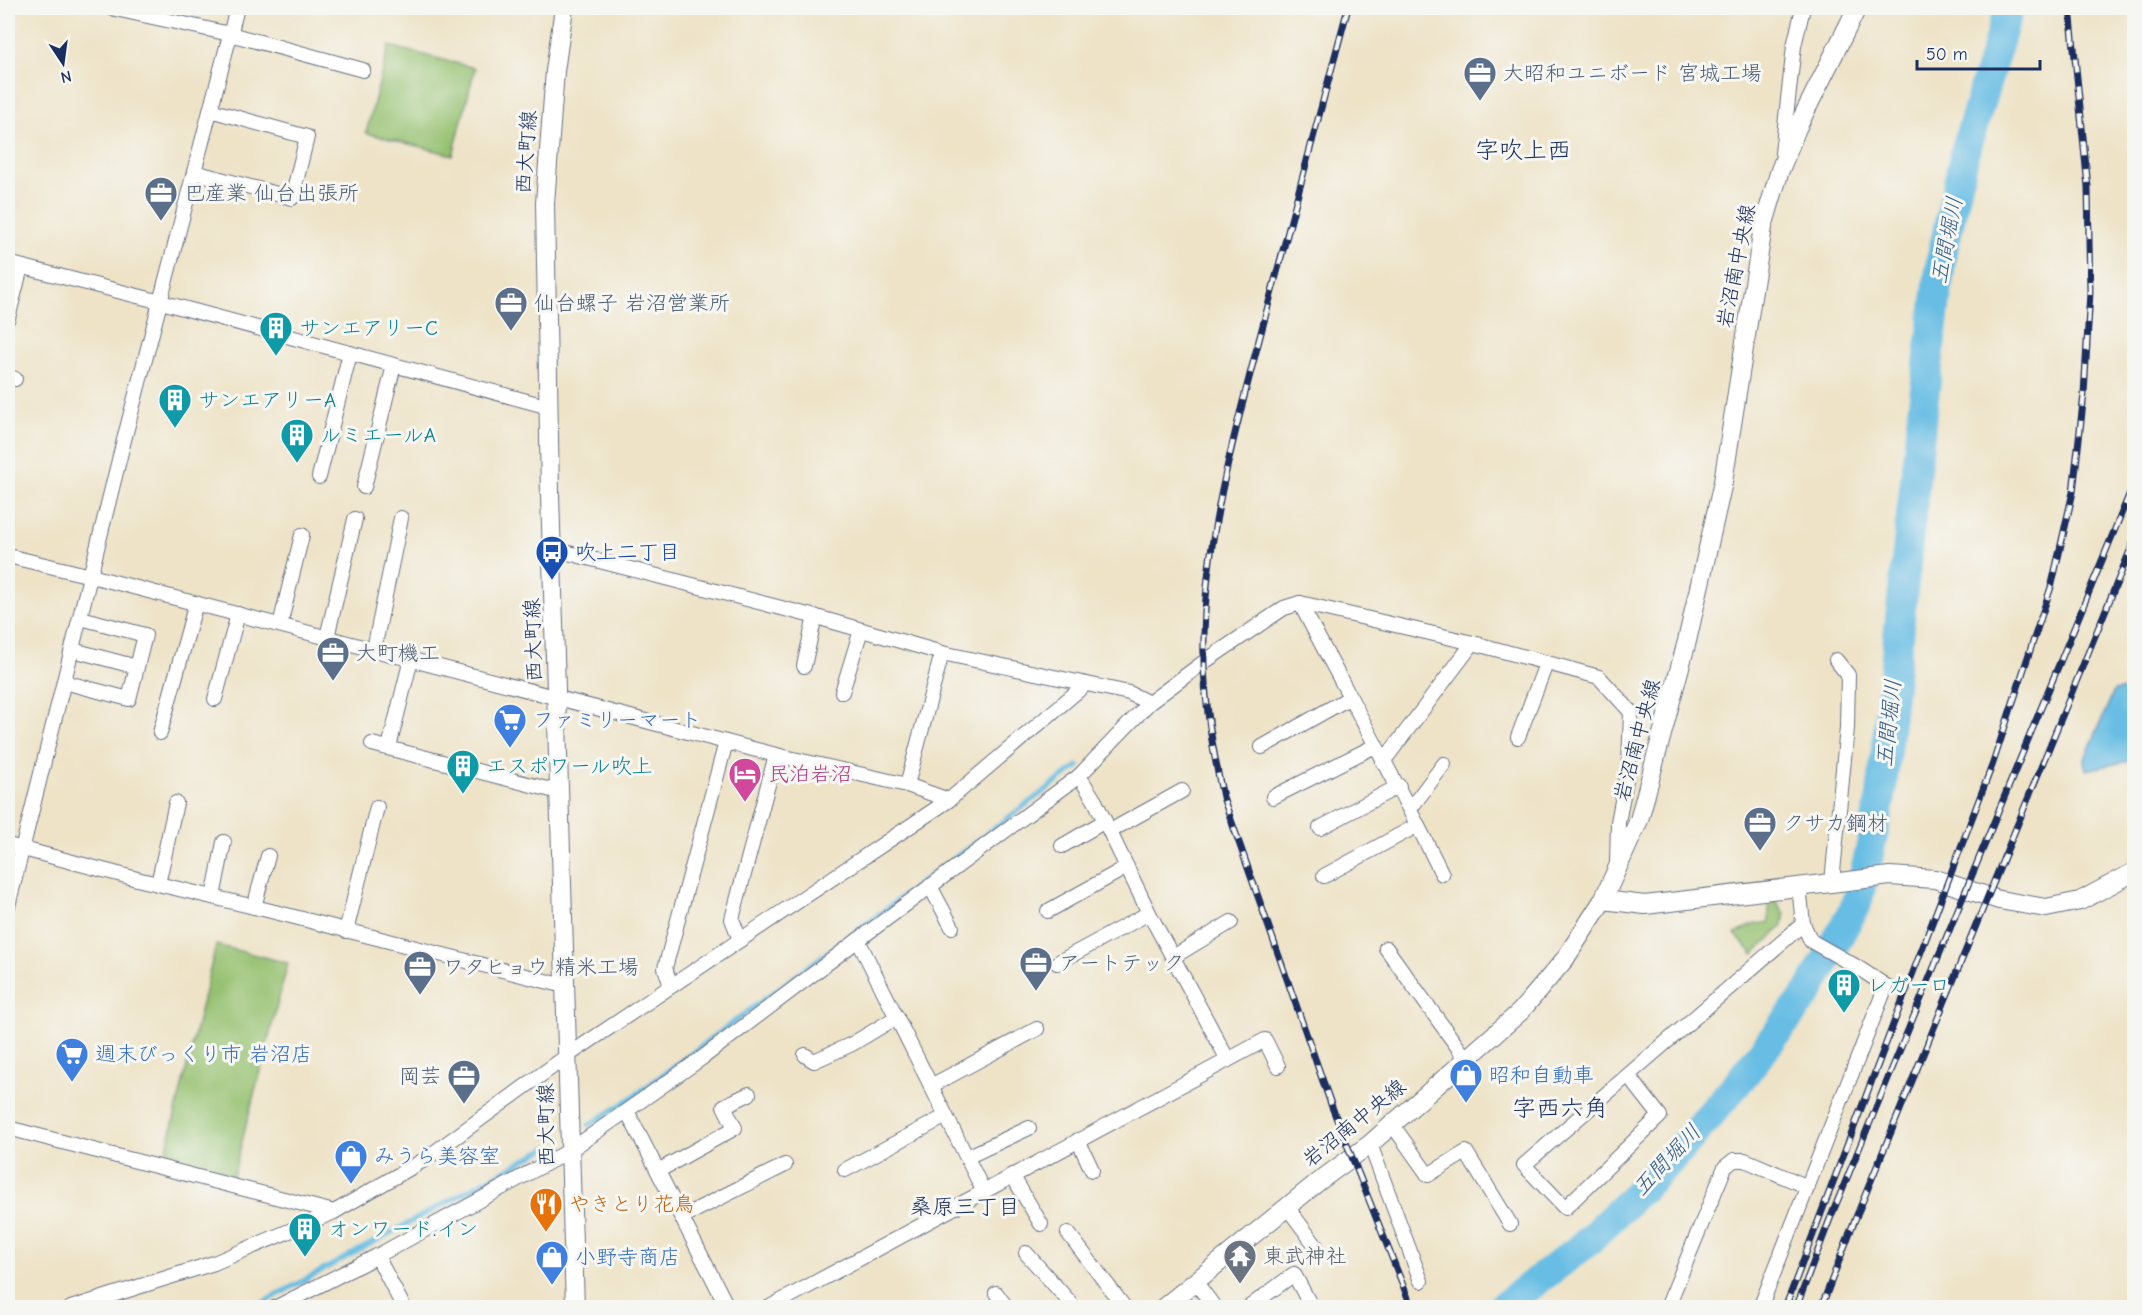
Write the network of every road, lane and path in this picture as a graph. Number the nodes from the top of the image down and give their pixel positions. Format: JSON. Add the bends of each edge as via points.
{"nodes":[{"id":1,"x":111,"y":8,"type":"edge"},
{"id":2,"x":237,"y":8,"type":"edge"},
{"id":3,"x":564,"y":8,"type":"edge"},
{"id":4,"x":1803,"y":8,"type":"edge"},
{"id":5,"x":1857,"y":8,"type":"edge"},
{"id":6,"x":230,"y":34,"type":"junction"},
{"id":7,"x":363,"y":70,"type":"dead end"},
{"id":8,"x":210,"y":110,"type":"junction"},
{"id":9,"x":1780,"y":170,"type":"junction"},
{"id":10,"x":194,"y":172,"type":"junction"},
{"id":11,"x":14,"y":265,"type":"edge"},
{"id":12,"x":161,"y":303,"type":"junction"},
{"id":13,"x":8,"y":318,"type":"edge"},
{"id":14,"x":350,"y":353,"type":"junction"},
{"id":15,"x":394,"y":365,"type":"junction"},
{"id":16,"x":549,"y":407,"type":"junction"},
{"id":17,"x":319,"y":477,"type":"dead end"},
{"id":18,"x":364,"y":487,"type":"dead end"},
{"id":19,"x":401,"y":518,"type":"dead end"},
{"id":20,"x":356,"y":519,"type":"dead end"},
{"id":21,"x":302,"y":535,"type":"dead end"},
{"id":22,"x":553,"y":549,"type":"junction"},
{"id":23,"x":8,"y":556,"type":"edge"},
{"id":24,"x":91,"y":576,"type":"junction"},
{"id":25,"x":196,"y":603,"type":"junction"},
{"id":26,"x":1300,"y":603,"type":"junction"},
{"id":27,"x":238,"y":614,"type":"junction"},
{"id":28,"x":814,"y":616,"type":"junction"},
{"id":29,"x":81,"y":618,"type":"junction"},
{"id":30,"x":280,"y":625,"type":"junction"},
{"id":31,"x":861,"y":630,"type":"junction"},
{"id":32,"x":327,"y":637,"type":"junction"},
{"id":33,"x":1473,"y":643,"type":"junction"},
{"id":34,"x":374,"y":649,"type":"junction"},
{"id":35,"x":73,"y":650,"type":"junction"},
{"id":36,"x":942,"y":653,"type":"junction"},
{"id":37,"x":411,"y":659,"type":"junction"},
{"id":38,"x":1836,"y":660,"type":"dead end"},
{"id":39,"x":1546,"y":664,"type":"junction"},
{"id":40,"x":804,"y":666,"type":"dead end"},
{"id":41,"x":137,"y":667,"type":"junction"},
{"id":42,"x":64,"y":682,"type":"junction"},
{"id":43,"x":1086,"y":684,"type":"junction"},
{"id":44,"x":842,"y":692,"type":"dead end"},
{"id":45,"x":557,"y":697,"type":"junction"},
{"id":46,"x":1349,"y":698,"type":"junction"},
{"id":47,"x":215,"y":699,"type":"dead end"},
{"id":48,"x":1149,"y":704,"type":"junction"},
{"id":49,"x":160,"y":733,"type":"dead end"},
{"id":50,"x":1518,"y":737,"type":"dead end"},
{"id":51,"x":726,"y":742,"type":"junction"},
{"id":52,"x":372,"y":744,"type":"dead end"},
{"id":53,"x":1375,"y":746,"type":"junction"},
{"id":54,"x":389,"y":747,"type":"junction"},
{"id":55,"x":1262,"y":747,"type":"dead end"},
{"id":56,"x":776,"y":755,"type":"junction"},
{"id":57,"x":1383,"y":762,"type":"junction"},
{"id":58,"x":1444,"y":764,"type":"dead end"},
{"id":59,"x":1078,"y":776,"type":"junction"},
{"id":60,"x":907,"y":785,"type":"junction"},
{"id":61,"x":1399,"y":786,"type":"junction"},
{"id":62,"x":1182,"y":791,"type":"dead end"},
{"id":63,"x":559,"y":792,"type":"junction"},
{"id":64,"x":1273,"y":797,"type":"dead end"},
{"id":65,"x":949,"y":800,"type":"junction"},
{"id":66,"x":176,"y":803,"type":"dead end"},
{"id":67,"x":377,"y":807,"type":"dead end"},
{"id":68,"x":1410,"y":809,"type":"junction"},
{"id":69,"x":1418,"y":825,"type":"junction"},
{"id":70,"x":1107,"y":826,"type":"junction"},
{"id":71,"x":1320,"y":828,"type":"dead end"},
{"id":72,"x":224,"y":842,"type":"dead end"},
{"id":73,"x":8,"y":845,"type":"edge"},
{"id":74,"x":1062,"y":846,"type":"dead end"},
{"id":75,"x":23,"y":849,"type":"junction"},
{"id":76,"x":268,"y":856,"type":"dead end"},
{"id":77,"x":1127,"y":867,"type":"junction"},
{"id":78,"x":353,"y":868,"type":"dead end"},
{"id":79,"x":1617,"y":872,"type":"junction"},
{"id":80,"x":2134,"y":872,"type":"edge"},
{"id":81,"x":1442,"y":874,"type":"dead end"},
{"id":82,"x":1324,"y":876,"type":"dead end"},
{"id":83,"x":1837,"y":881,"type":"junction"},
{"id":84,"x":158,"y":884,"type":"junction"},
{"id":85,"x":930,"y":886,"type":"junction"},
{"id":86,"x":1799,"y":886,"type":"junction"},
{"id":87,"x":213,"y":897,"type":"junction"},
{"id":88,"x":1603,"y":900,"type":"junction"},
{"id":89,"x":8,"y":906,"type":"edge"},
{"id":90,"x":254,"y":907,"type":"junction"},
{"id":91,"x":1048,"y":911,"type":"dead end"},
{"id":92,"x":1149,"y":913,"type":"junction"},
{"id":93,"x":1231,"y":922,"type":"dead end"},
{"id":94,"x":1803,"y":924,"type":"junction"},
{"id":95,"x":952,"y":927,"type":"dead end"},
{"id":96,"x":342,"y":930,"type":"junction"},
{"id":97,"x":740,"y":940,"type":"junction"},
{"id":98,"x":858,"y":940,"type":"junction"},
{"id":99,"x":1386,"y":948,"type":"dead end"},
{"id":100,"x":1173,"y":957,"type":"junction"},
{"id":101,"x":1057,"y":963,"type":"dead end"},
{"id":102,"x":564,"y":986,"type":"junction"},
{"id":103,"x":671,"y":986,"type":"junction"},
{"id":104,"x":897,"y":1017,"type":"junction"},
{"id":105,"x":1037,"y":1029,"type":"dead end"},
{"id":106,"x":806,"y":1055,"type":"dead end"},
{"id":107,"x":567,"y":1056,"type":"junction"},
{"id":108,"x":1228,"y":1060,"type":"junction"},
{"id":109,"x":1467,"y":1060,"type":"junction"},
{"id":110,"x":1278,"y":1066,"type":"dead end"},
{"id":111,"x":1628,"y":1075,"type":"junction"},
{"id":112,"x":931,"y":1086,"type":"junction"},
{"id":113,"x":748,"y":1094,"type":"dead end"},
{"id":114,"x":627,"y":1111,"type":"junction"},
{"id":115,"x":946,"y":1116,"type":"junction"},
{"id":116,"x":1392,"y":1124,"type":"junction"},
{"id":117,"x":8,"y":1128,"type":"edge"},
{"id":118,"x":1029,"y":1128,"type":"dead end"},
{"id":119,"x":1078,"y":1140,"type":"junction"},
{"id":120,"x":1370,"y":1144,"type":"junction"},
{"id":121,"x":569,"y":1151,"type":"junction"},
{"id":122,"x":967,"y":1157,"type":"junction"},
{"id":123,"x":785,"y":1165,"type":"dead end"},
{"id":124,"x":845,"y":1170,"type":"dead end"},
{"id":125,"x":1092,"y":1170,"type":"dead end"},
{"id":126,"x":658,"y":1171,"type":"junction"},
{"id":127,"x":1012,"y":1175,"type":"junction"},
{"id":128,"x":1808,"y":1187,"type":"junction"},
{"id":129,"x":983,"y":1190,"type":"junction"},
{"id":130,"x":1287,"y":1207,"type":"junction"},
{"id":131,"x":334,"y":1212,"type":"junction"},
{"id":132,"x":682,"y":1217,"type":"junction"},
{"id":133,"x":1041,"y":1224,"type":"dead end"},
{"id":134,"x":1510,"y":1224,"type":"dead end"},
{"id":135,"x":1068,"y":1233,"type":"dead end"},
{"id":136,"x":1316,"y":1246,"type":"dead end"},
{"id":137,"x":1026,"y":1253,"type":"dead end"},
{"id":138,"x":377,"y":1256,"type":"junction"},
{"id":139,"x":1195,"y":1281,"type":"junction"},
{"id":140,"x":1421,"y":1281,"type":"dead end"},
{"id":141,"x":996,"y":1293,"type":"dead end"},
{"id":142,"x":284,"y":1306,"type":"edge"},
{"id":143,"x":402,"y":1307,"type":"edge"},
{"id":144,"x":71,"y":1308,"type":"edge"},
{"id":145,"x":575,"y":1308,"type":"edge"},
{"id":146,"x":728,"y":1308,"type":"edge"},
{"id":147,"x":768,"y":1308,"type":"edge"},
{"id":148,"x":1007,"y":1308,"type":"edge"},
{"id":149,"x":1074,"y":1308,"type":"edge"},
{"id":150,"x":1125,"y":1308,"type":"edge"},
{"id":151,"x":1163,"y":1308,"type":"edge"},
{"id":152,"x":1215,"y":1308,"type":"edge"},
{"id":153,"x":1248,"y":1308,"type":"edge"},
{"id":154,"x":1312,"y":1308,"type":"edge"},
{"id":155,"x":1667,"y":1308,"type":"edge"},
{"id":156,"x":1760,"y":1308,"type":"edge"}],
"edges":[{"from":1,"to":6,"type":"street"},
{"from":2,"to":6,"type":"street"},
{"from":3,"to":16,"type":"street","name":"西大町線","via":[[545,203]]},
{"from":4,"to":9,"type":"street","via":[[1794,46]]},
{"from":5,"to":9,"type":"street","name":"岩沼南中央線","via":[[1805,109]]},
{"from":6,"to":7,"type":"street"},
{"from":6,"to":8,"type":"street"},
{"from":8,"to":10,"type":"street"},
{"from":8,"to":10,"type":"street","via":[[307,137],[291,198]]},
{"from":9,"to":79,"type":"street","name":"岩沼南中央線","via":[[1763,227],[1723,482],[1690,630],[1639,820]]},
{"from":10,"to":12,"type":"street"},
{"from":11,"to":12,"type":"street"},
{"from":11,"to":13,"type":"street"},
{"from":12,"to":14,"type":"street"},
{"from":12,"to":24,"type":"street"},
{"from":14,"to":15,"type":"street"},
{"from":14,"to":17,"type":"street"},
{"from":15,"to":16,"type":"street"},
{"from":15,"to":18,"type":"street"},
{"from":16,"to":22,"type":"street","name":"西大町線"},
{"from":19,"to":34,"type":"street"},
{"from":20,"to":32,"type":"street"},
{"from":21,"to":30,"type":"street"},
{"from":22,"to":28,"type":"street"},
{"from":22,"to":45,"type":"street","name":"西大町線"},
{"from":23,"to":24,"type":"street"},
{"from":24,"to":25,"type":"street"},
{"from":24,"to":29,"type":"street"},
{"from":25,"to":27,"type":"street"},
{"from":25,"to":49,"type":"street"},
{"from":26,"to":33,"type":"street"},
{"from":26,"to":46,"type":"street"},
{"from":26,"to":48,"type":"street","via":[[1284,608]]},
{"from":27,"to":30,"type":"street"},
{"from":27,"to":47,"type":"street"},
{"from":28,"to":31,"type":"street"},
{"from":28,"to":40,"type":"street"},
{"from":29,"to":35,"type":"street"},
{"from":29,"to":41,"type":"street","via":[[145,635]]},
{"from":30,"to":32,"type":"street"},
{"from":31,"to":36,"type":"street"},
{"from":31,"to":44,"type":"street"},
{"from":32,"to":34,"type":"street"},
{"from":33,"to":39,"type":"street"},
{"from":33,"to":57,"type":"street"},
{"from":34,"to":37,"type":"street"},
{"from":35,"to":41,"type":"street"},
{"from":35,"to":42,"type":"street"},
{"from":36,"to":43,"type":"street"},
{"from":36,"to":60,"type":"street"},
{"from":37,"to":45,"type":"street"},
{"from":37,"to":54,"type":"street"},
{"from":38,"to":83,"type":"street","via":[[1848,675]]},
{"from":39,"to":50,"type":"street"},
{"from":39,"to":79,"type":"street","via":[[1599,677],[1631,712],[1629,764],[1618,822]]},
{"from":41,"to":42,"type":"street","via":[[129,699]]},
{"from":42,"to":75,"type":"street"},
{"from":43,"to":48,"type":"street","via":[[1129,693]]},
{"from":43,"to":65,"type":"street"},
{"from":45,"to":51,"type":"street"},
{"from":45,"to":63,"type":"street","name":"西大町線"},
{"from":46,"to":53,"type":"street"},
{"from":46,"to":55,"type":"street"},
{"from":48,"to":59,"type":"street"},
{"from":51,"to":56,"type":"street"},
{"from":51,"to":103,"type":"street","via":[[665,968]]},
{"from":52,"to":54,"type":"street"},
{"from":53,"to":57,"type":"street"},
{"from":53,"to":64,"type":"street"},
{"from":54,"to":63,"type":"street"},
{"from":56,"to":60,"type":"street"},
{"from":56,"to":97,"type":"street","via":[[732,919]]},
{"from":57,"to":61,"type":"street"},
{"from":58,"to":68,"type":"street"},
{"from":59,"to":70,"type":"street"},
{"from":59,"to":85,"type":"street"},
{"from":60,"to":65,"type":"street"},
{"from":61,"to":68,"type":"street"},
{"from":61,"to":71,"type":"street"},
{"from":62,"to":70,"type":"street"},
{"from":63,"to":102,"type":"street","name":"西大町線"},
{"from":65,"to":97,"type":"street"},
{"from":66,"to":84,"type":"street"},
{"from":67,"to":96,"type":"street"},
{"from":68,"to":69,"type":"street"},
{"from":69,"to":81,"type":"street"},
{"from":69,"to":82,"type":"street"},
{"from":70,"to":74,"type":"street"},
{"from":70,"to":77,"type":"street"},
{"from":72,"to":87,"type":"street"},
{"from":73,"to":75,"type":"street"},
{"from":75,"to":84,"type":"street"},
{"from":75,"to":89,"type":"street"},
{"from":76,"to":90,"type":"street"},
{"from":77,"to":91,"type":"street"},
{"from":77,"to":92,"type":"street"},
{"from":78,"to":96,"type":"street"},
{"from":79,"to":88,"type":"street","name":"岩沼南中央線"},
{"from":80,"to":83,"type":"street","via":[[2080,901],[2046,909],[1999,900],[1935,879],[1890,876]]},
{"from":83,"to":86,"type":"street"},
{"from":84,"to":87,"type":"street"},
{"from":85,"to":95,"type":"street"},
{"from":85,"to":98,"type":"street"},
{"from":86,"to":88,"type":"street","via":[[1645,905]]},
{"from":86,"to":94,"type":"street"},
{"from":87,"to":90,"type":"street"},
{"from":88,"to":109,"type":"street","name":"岩沼南中央線","via":[[1565,959],[1520,1012]]},
{"from":90,"to":96,"type":"street"},
{"from":92,"to":100,"type":"street"},
{"from":92,"to":101,"type":"street"},
{"from":93,"to":100,"type":"street"},
{"from":94,"to":111,"type":"street"},
{"from":94,"to":128,"type":"street","via":[[1811,941],[1886,986]]},
{"from":96,"to":102,"type":"street"},
{"from":97,"to":103,"type":"street"},
{"from":98,"to":104,"type":"street"},
{"from":98,"to":114,"type":"street"},
{"from":99,"to":109,"type":"street"},
{"from":100,"to":108,"type":"street"},
{"from":102,"to":107,"type":"street","name":"西大町線"},
{"from":103,"to":107,"type":"street"},
{"from":104,"to":106,"type":"street","via":[[814,1061]]},
{"from":104,"to":112,"type":"street"},
{"from":105,"to":112,"type":"street"},
{"from":107,"to":121,"type":"street","name":"西大町線"},
{"from":107,"to":131,"type":"street","via":[[424,1160]]},
{"from":108,"to":110,"type":"street","via":[[1265,1040]]},
{"from":108,"to":119,"type":"street"},
{"from":109,"to":116,"type":"street","name":"岩沼南中央線"},
{"from":111,"to":111,"type":"street","via":[[1524,1165],[1565,1208],[1660,1116]]},
{"from":112,"to":115,"type":"street"},
{"from":113,"to":126,"type":"street","via":[[724,1106],[735,1128]]},
{"from":114,"to":121,"type":"street"},
{"from":114,"to":126,"type":"street"},
{"from":115,"to":122,"type":"street"},
{"from":115,"to":124,"type":"street"},
{"from":116,"to":120,"type":"street","name":"岩沼南中央線"},
{"from":116,"to":134,"type":"street","via":[[1428,1174],[1466,1152]]},
{"from":117,"to":131,"type":"street"},
{"from":118,"to":122,"type":"street"},
{"from":119,"to":125,"type":"street"},
{"from":119,"to":127,"type":"street"},
{"from":120,"to":130,"type":"street","name":"岩沼南中央線"},
{"from":120,"to":140,"type":"street"},
{"from":121,"to":138,"type":"street"},
{"from":121,"to":145,"type":"street","name":"西大町線"},
{"from":122,"to":129,"type":"street"},
{"from":123,"to":132,"type":"street"},
{"from":126,"to":132,"type":"street"},
{"from":127,"to":129,"type":"street"},
{"from":127,"to":133,"type":"street"},
{"from":128,"to":155,"type":"street","via":[[1745,1160],[1734,1160],[1725,1167]]},
{"from":128,"to":156,"type":"street"},
{"from":129,"to":147,"type":"street"},
{"from":130,"to":136,"type":"street"},
{"from":130,"to":139,"type":"street","name":"岩沼南中央線"},
{"from":131,"to":144,"type":"street","via":[[214,1263]]},
{"from":132,"to":146,"type":"street"},
{"from":135,"to":150,"type":"street"},
{"from":137,"to":149,"type":"street"},
{"from":138,"to":142,"type":"street"},
{"from":138,"to":143,"type":"street"},
{"from":139,"to":151,"type":"street","name":"岩沼南中央線"},
{"from":139,"to":152,"type":"street"},
{"from":141,"to":148,"type":"street"},
{"from":153,"to":154,"type":"street","via":[[1294,1274]]}]}
